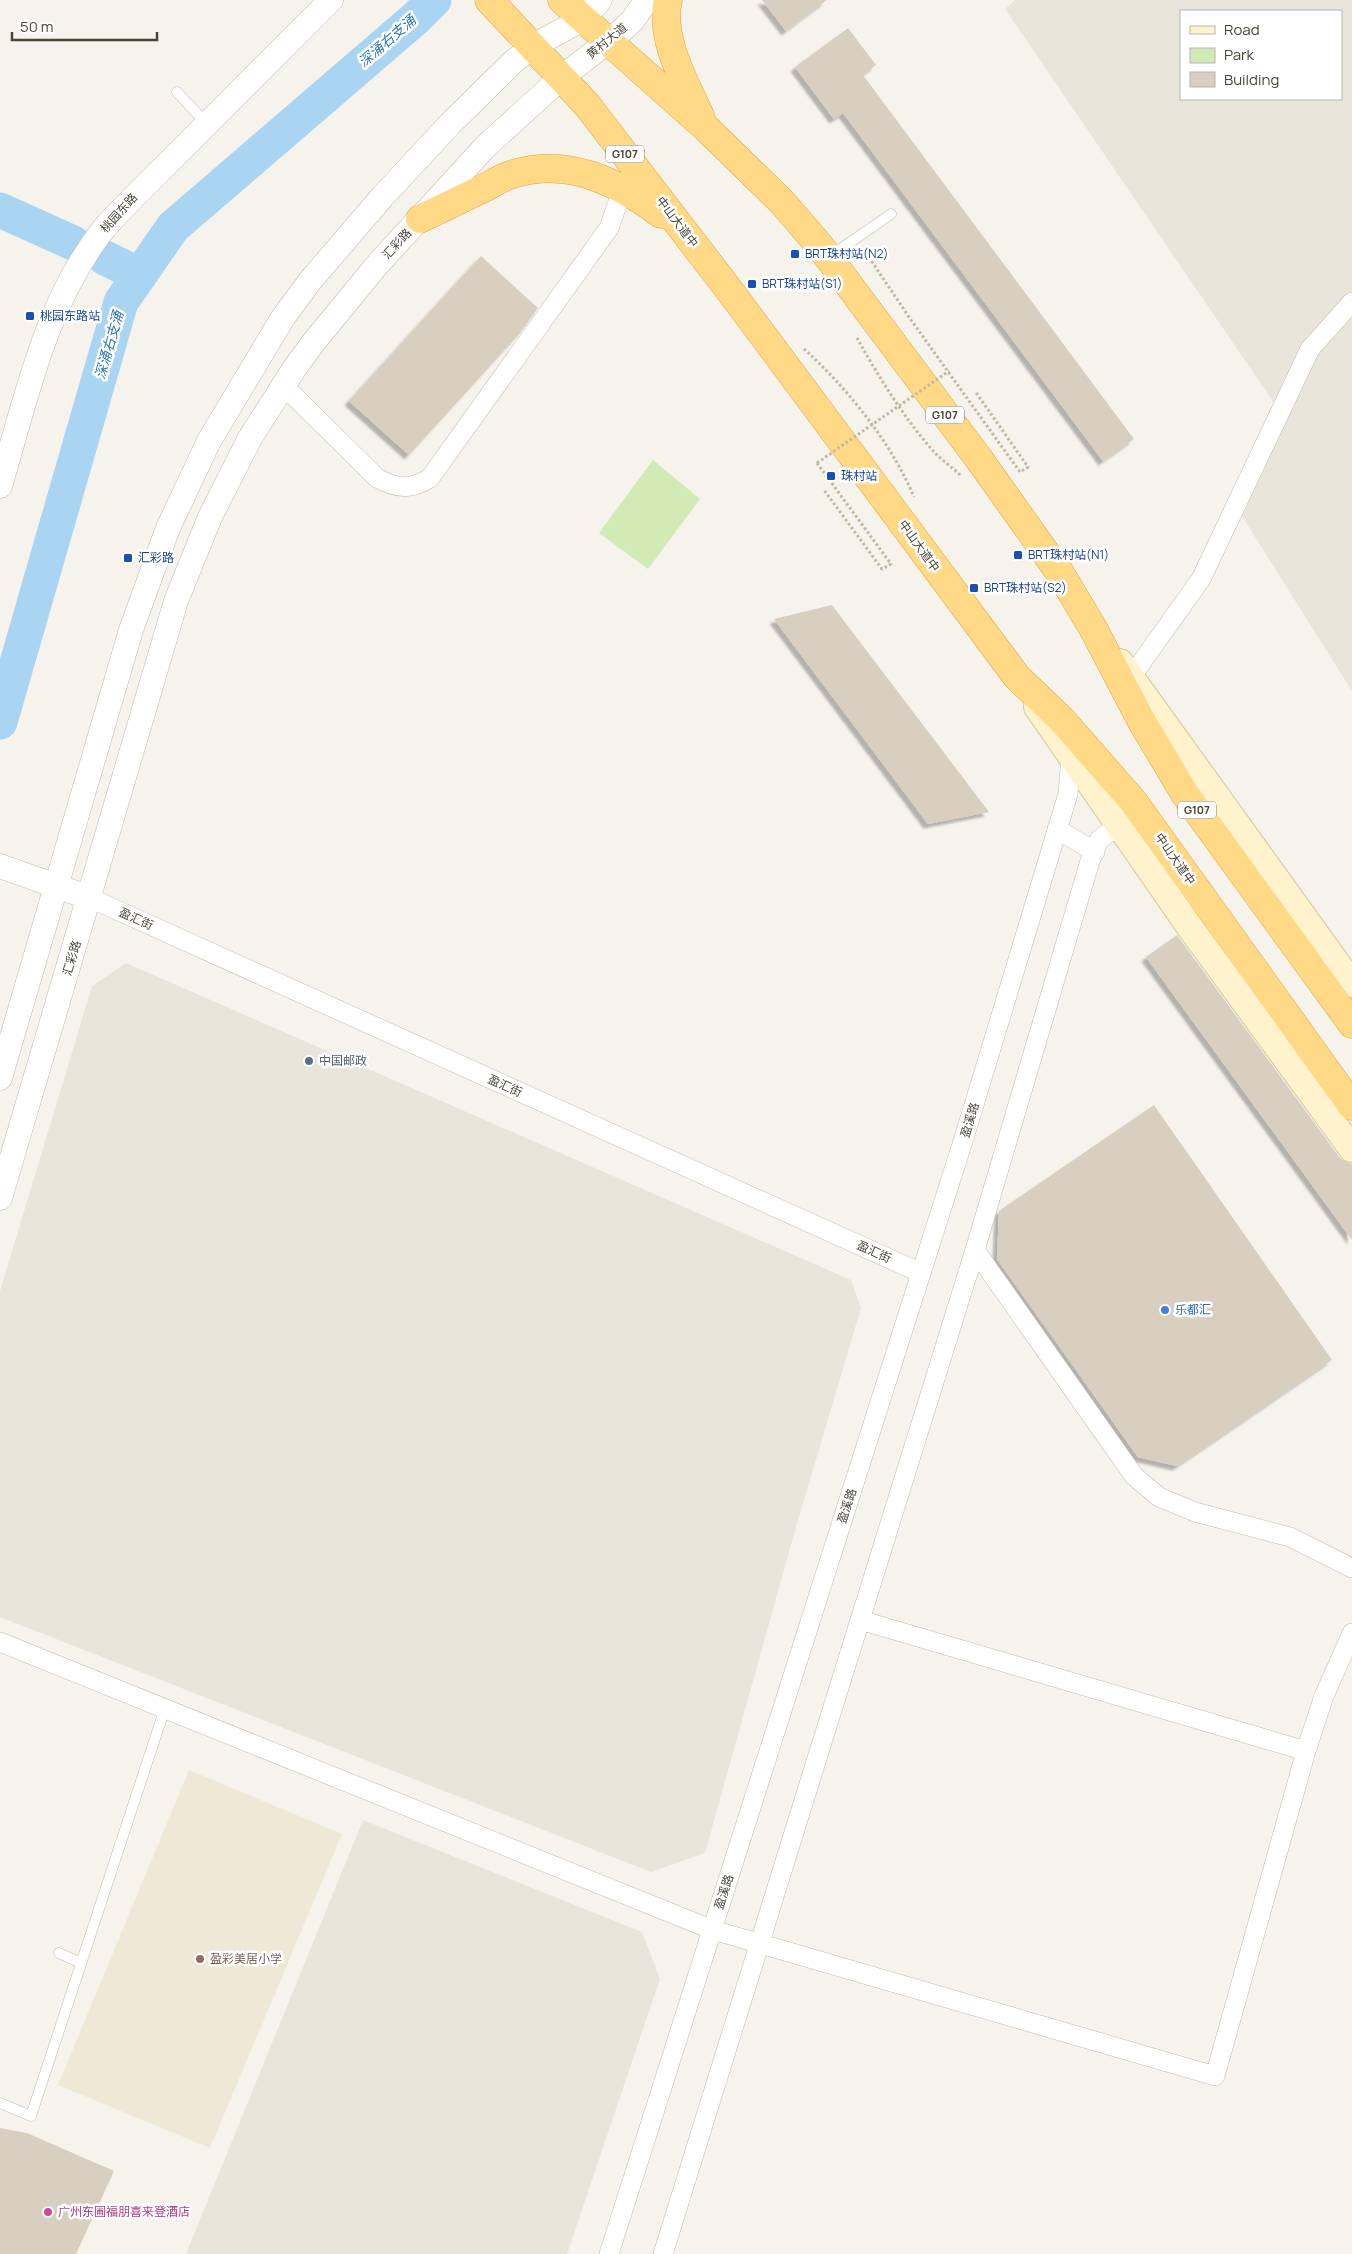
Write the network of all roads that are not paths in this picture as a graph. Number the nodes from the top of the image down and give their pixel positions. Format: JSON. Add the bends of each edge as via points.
{"nodes":[{"id":1,"x":332,"y":0,"type":"edge"},
{"id":2,"x":489,"y":0,"type":"edge"},
{"id":3,"x":562,"y":0,"type":"edge"},
{"id":4,"x":647,"y":0,"type":"edge"},
{"id":5,"x":668,"y":0,"type":"edge"},
{"id":6,"x":592,"y":10,"type":"edge"},
{"id":7,"x":608,"y":43,"type":"junction"},
{"id":8,"x":533,"y":46,"type":"junction"},
{"id":9,"x":562,"y":77,"type":"junction"},
{"id":10,"x":177,"y":92,"type":"dead end"},
{"id":11,"x":207,"y":124,"type":"junction"},
{"id":12,"x":706,"y":128,"type":"junction"},
{"id":13,"x":623,"y":188,"type":"junction"},
{"id":14,"x":891,"y":214,"type":"dead end"},
{"id":15,"x":420,"y":219,"type":"junction"},
{"id":16,"x":685,"y":232,"type":"junction"},
{"id":17,"x":828,"y":258,"type":"junction"},
{"id":18,"x":1352,"y":302,"type":"edge"},
{"id":19,"x":283,"y":386,"type":"junction"},
{"id":20,"x":0,"y":486,"type":"edge"},
{"id":21,"x":1078,"y":603,"type":"junction"},
{"id":22,"x":1131,"y":676,"type":"junction"},
{"id":23,"x":1017,"y":677,"type":"junction"},
{"id":24,"x":1071,"y":756,"type":"junction"},
{"id":25,"x":77,"y":813,"type":"junction"},
{"id":26,"x":111,"y":823,"type":"junction"},
{"id":27,"x":1118,"y":825,"type":"junction"},
{"id":28,"x":1057,"y":829,"type":"junction"},
{"id":29,"x":1095,"y":852,"type":"junction"},
{"id":30,"x":4,"y":868,"type":"edge"},
{"id":31,"x":56,"y":887,"type":"junction"},
{"id":32,"x":90,"y":898,"type":"junction"},
{"id":33,"x":1352,"y":984,"type":"edge"},
{"id":34,"x":1352,"y":1024,"type":"edge"},
{"id":35,"x":0,"y":1078,"type":"edge"},
{"id":36,"x":1348,"y":1101,"type":"edge"},
{"id":37,"x":1352,"y":1149,"type":"edge"},
{"id":38,"x":0,"y":1198,"type":"edge"},
{"id":39,"x":974,"y":1250,"type":"junction"},
{"id":40,"x":921,"y":1273,"type":"junction"},
{"id":41,"x":1352,"y":1568,"type":"edge"},
{"id":42,"x":860,"y":1620,"type":"junction"},
{"id":43,"x":1352,"y":1633,"type":"edge"},
{"id":44,"x":0,"y":1642,"type":"edge"},
{"id":45,"x":165,"y":1708,"type":"junction"},
{"id":46,"x":1306,"y":1751,"type":"junction"},
{"id":47,"x":712,"y":1930,"type":"junction"},
{"id":48,"x":760,"y":1945,"type":"junction"},
{"id":49,"x":59,"y":1953,"type":"dead end"},
{"id":50,"x":81,"y":1963,"type":"junction"},
{"id":51,"x":0,"y":2103,"type":"edge"},
{"id":52,"x":609,"y":2254,"type":"edge"},
{"id":53,"x":663,"y":2254,"type":"edge"}],
"edges":[{"from":1,"to":11,"type":"street","name":"桃园东路"},
{"from":2,"to":8,"type":"highway","name":"中山大道中","number":"G107"},
{"from":3,"to":6,"type":"highway","number":"G107"},
{"from":4,"to":7,"type":"street","name":"黄村大道"},
{"from":5,"to":12,"type":"highway","via":[[667,24],[671,44]]},
{"from":6,"to":7,"type":"highway","number":"G107"},
{"from":6,"to":8,"type":"street"},
{"from":7,"to":9,"type":"street","name":"黄村大道"},
{"from":7,"to":12,"type":"highway","number":"G107"},
{"from":8,"to":9,"type":"highway","name":"中山大道中","number":"G107"},
{"from":8,"to":25,"type":"street","via":[[482,91],[371,210],[310,281],[256,359],[210,441],[168,528],[131,630]]},
{"from":9,"to":15,"type":"street","name":"汇彩路","via":[[486,146]]},
{"from":9,"to":16,"type":"highway","name":"中山大道中","number":"G107"},
{"from":10,"to":11,"type":"lane"},
{"from":11,"to":20,"type":"street","name":"桃园东路","via":[[102,231],[70,282],[41,349]]},
{"from":12,"to":17,"type":"highway","number":"G107","via":[[782,202]]},
{"from":13,"to":15,"type":"highway","via":[[592,174],[538,169],[512,174]]},
{"from":13,"to":16,"type":"highway"},
{"from":13,"to":19,"type":"street","via":[[609,228],[430,478],[418,486],[406,488],[377,478]]},
{"from":14,"to":17,"type":"lane"},
{"from":15,"to":19,"type":"street","name":"汇彩路","via":[[338,312]]},
{"from":16,"to":23,"type":"highway","name":"中山大道中","number":"G107"},
{"from":17,"to":21,"type":"highway","number":"G107","via":[[979,459]]},
{"from":18,"to":22,"type":"street","via":[[1310,349],[1201,579]]},
{"from":19,"to":26,"type":"street","name":"汇彩路","via":[[228,479],[195,554],[163,643]]},
{"from":21,"to":22,"type":"main road"},
{"from":21,"to":34,"type":"highway","number":"G107","via":[[1185,794]]},
{"from":22,"to":33,"type":"main road"},
{"from":23,"to":24,"type":"main road"},
{"from":23,"to":36,"type":"highway","name":"中山大道中","number":"G107","via":[[1062,720],[1133,800]]},
{"from":24,"to":27,"type":"main road"},
{"from":24,"to":28,"type":"street","name":"盈溪路","via":[[1068,794]]},
{"from":25,"to":26,"type":"street"},
{"from":25,"to":31,"type":"street"},
{"from":26,"to":32,"type":"street","name":"汇彩路"},
{"from":27,"to":29,"type":"street","via":[[1099,840]]},
{"from":27,"to":37,"type":"main road"},
{"from":28,"to":29,"type":"street"},
{"from":28,"to":40,"type":"street","name":"盈溪路"},
{"from":29,"to":39,"type":"street"},
{"from":30,"to":31,"type":"street"},
{"from":31,"to":32,"type":"street"},
{"from":31,"to":35,"type":"street"},
{"from":32,"to":38,"type":"street","name":"汇彩路"},
{"from":32,"to":40,"type":"street","name":"盈汇街"},
{"from":39,"to":41,"type":"street","via":[[1134,1476],[1158,1497],[1196,1512],[1290,1537]]},
{"from":39,"to":42,"type":"street"},
{"from":40,"to":47,"type":"street","name":"盈溪路"},
{"from":42,"to":46,"type":"street"},
{"from":42,"to":48,"type":"street"},
{"from":43,"to":46,"type":"street","via":[[1324,1696]]},
{"from":44,"to":45,"type":"street"},
{"from":45,"to":47,"type":"street"},
{"from":45,"to":50,"type":"lane"},
{"from":46,"to":48,"type":"street","via":[[1215,2076]]},
{"from":47,"to":48,"type":"street"},
{"from":47,"to":52,"type":"street","name":"盈溪路"},
{"from":48,"to":53,"type":"street"},
{"from":49,"to":50,"type":"lane"},
{"from":50,"to":51,"type":"lane","via":[[31,2116]]}]}
